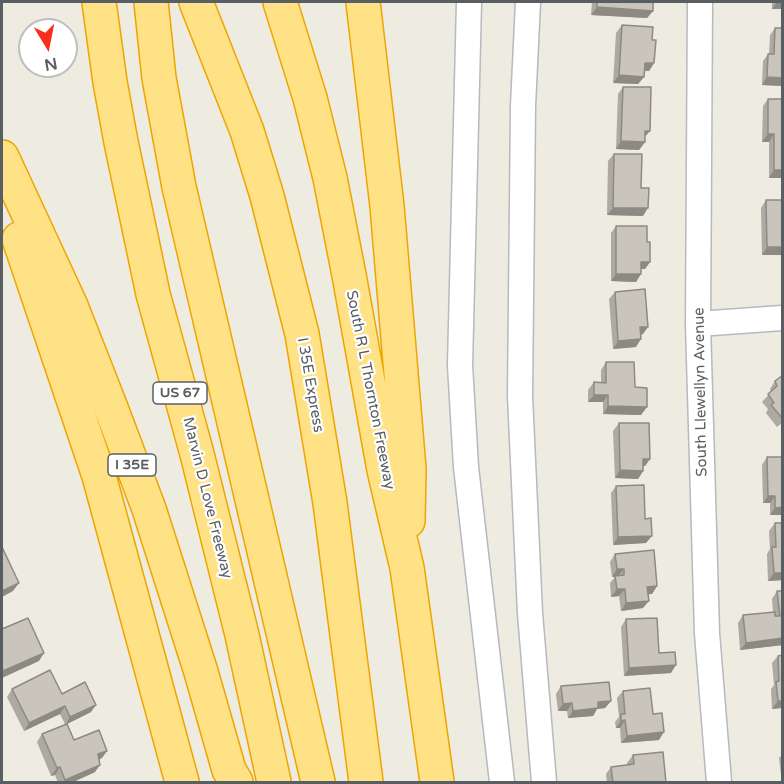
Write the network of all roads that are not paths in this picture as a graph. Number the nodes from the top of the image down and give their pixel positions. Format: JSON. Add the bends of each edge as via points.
{"nodes":[{"id":1,"x":99,"y":2,"type":"edge"},
{"id":2,"x":196,"y":2,"type":"edge"},
{"id":3,"x":280,"y":2,"type":"edge"},
{"id":4,"x":363,"y":2,"type":"edge"},
{"id":5,"x":470,"y":2,"type":"edge"},
{"id":6,"x":528,"y":2,"type":"edge"},
{"id":7,"x":700,"y":2,"type":"edge"},
{"id":8,"x":152,"y":15,"type":"edge"},
{"id":9,"x":2,"y":157,"type":"edge"},
{"id":10,"x":2,"y":192,"type":"edge"},
{"id":11,"x":783,"y":318,"type":"edge"},
{"id":12,"x":699,"y":324,"type":"junction"},
{"id":13,"x":407,"y":568,"type":"junction"},
{"id":14,"x":182,"y":783,"type":"edge"},
{"id":15,"x":236,"y":783,"type":"edge"},
{"id":16,"x":274,"y":783,"type":"edge"},
{"id":17,"x":318,"y":783,"type":"edge"},
{"id":18,"x":366,"y":783,"type":"edge"},
{"id":19,"x":437,"y":783,"type":"edge"},
{"id":20,"x":501,"y":783,"type":"edge"},
{"id":21,"x":544,"y":783,"type":"edge"},
{"id":22,"x":719,"y":783,"type":"edge"}],
"edges":[{"from":1,"to":16,"type":"highway","name":"Marvin D Love Freeway","number":"US 67","via":[[117,122],[153,294],[200,465]]},
{"from":2,"to":18,"type":"highway","name":"I 35E Express","via":[[254,153],[299,324],[330,503]]},
{"from":3,"to":13,"type":"highway","name":"South R L Thornton Freeway","via":[[330,178],[384,470]]},
{"from":4,"to":13,"type":"highway","via":[[387,206],[410,469]]},
{"from":5,"to":20,"type":"street","via":[[460,365],[466,467]]},
{"from":6,"to":21,"type":"street","via":[[520,396],[530,614]]},
{"from":7,"to":12,"type":"street","name":"South Llewellyn Avenue"},
{"from":8,"to":17,"type":"highway","via":[[179,187]]},
{"from":9,"to":15,"type":"highway","number":"I 35E","via":[[71,306],[149,509]]},
{"from":10,"to":14,"type":"highway","via":[[99,476]]},
{"from":11,"to":12,"type":"street"},
{"from":12,"to":22,"type":"street","name":"South Llewellyn Avenue","via":[[707,633]]},
{"from":13,"to":19,"type":"highway","name":"South R L Thornton Freeway"}]}
